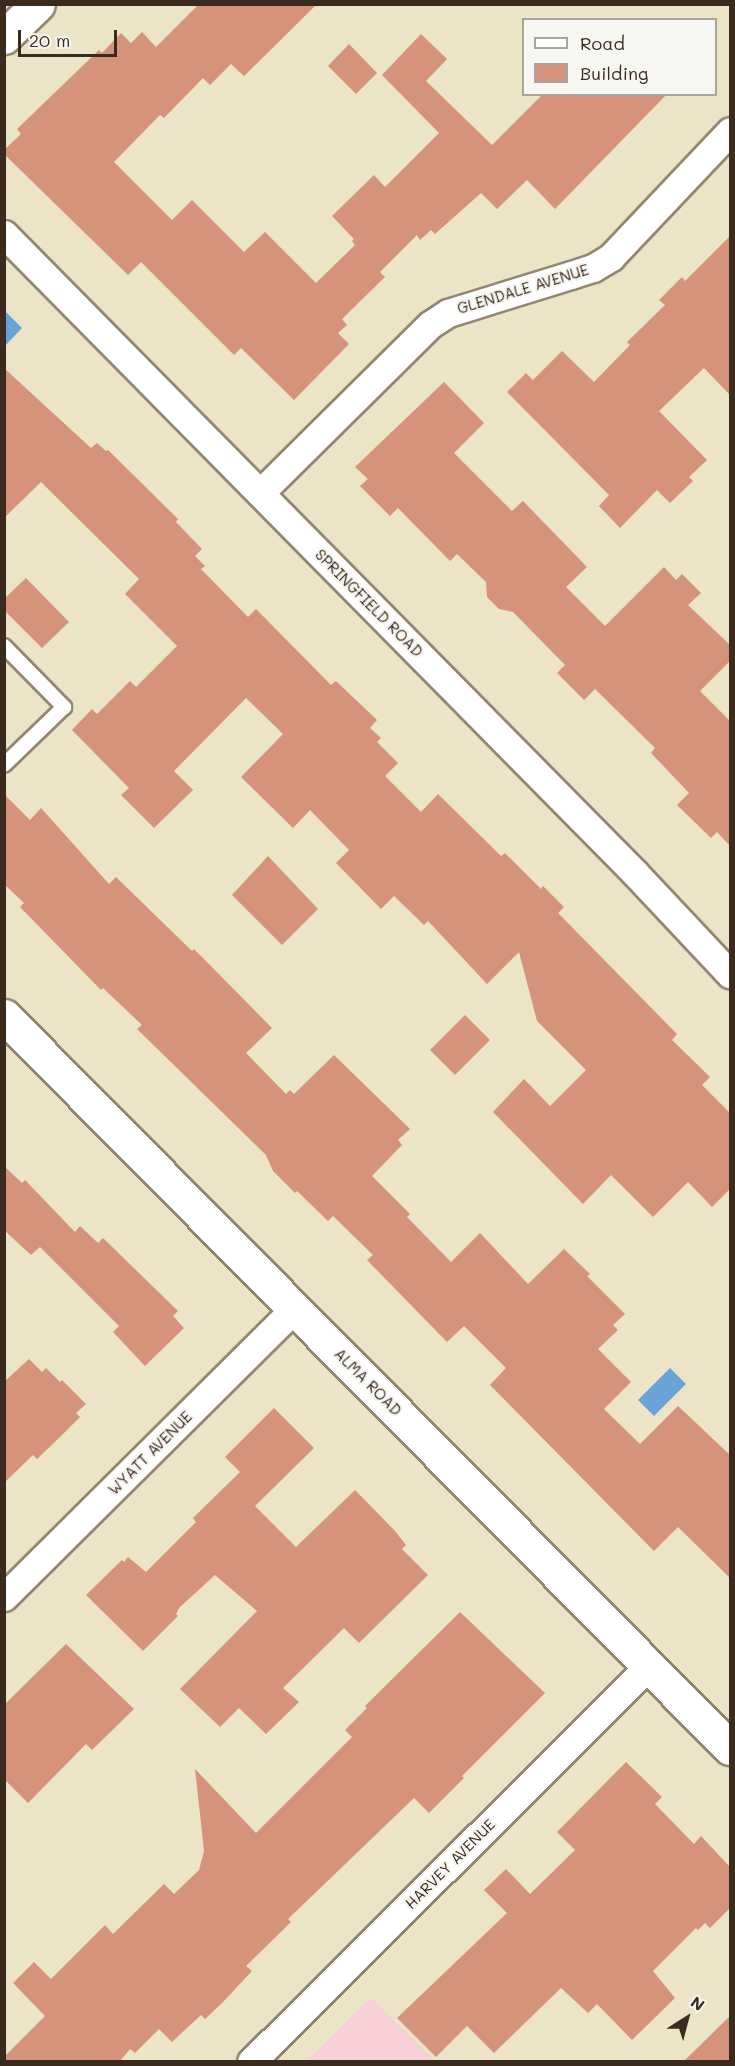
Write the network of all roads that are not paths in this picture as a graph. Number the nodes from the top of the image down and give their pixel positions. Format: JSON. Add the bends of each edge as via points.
{"nodes":[{"id":1,"x":38,"y":4,"type":"edge"},
{"id":2,"x":4,"y":37,"type":"edge"},
{"id":3,"x":730,"y":131,"type":"edge"},
{"id":4,"x":4,"y":234,"type":"edge"},
{"id":5,"x":260,"y":493,"type":"junction"},
{"id":6,"x":4,"y":646,"type":"edge"},
{"id":7,"x":4,"y":765,"type":"edge"},
{"id":8,"x":730,"y":974,"type":"edge"},
{"id":9,"x":4,"y":1016,"type":"edge"},
{"id":10,"x":295,"y":1308,"type":"junction"},
{"id":11,"x":4,"y":1597,"type":"edge"},
{"id":12,"x":649,"y":1666,"type":"junction"},
{"id":13,"x":730,"y":1748,"type":"edge"},
{"id":14,"x":251,"y":2061,"type":"edge"}],
"edges":[{"from":1,"to":2,"type":"main road"},
{"from":3,"to":5,"type":"street","name":"GLENDALE AVENUE","via":[[611,257],[593,268],[457,309],[431,324]]},
{"from":4,"to":5,"type":"street","name":"SPRINGFIELD ROAD"},
{"from":5,"to":8,"type":"street","name":"SPRINGFIELD ROAD","via":[[627,864]]},
{"from":6,"to":7,"type":"lane","via":[[64,707]]},
{"from":9,"to":10,"type":"main road","name":"ALMA ROAD"},
{"from":10,"to":11,"type":"street","name":"WYATT AVENUE"},
{"from":10,"to":12,"type":"main road","name":"ALMA ROAD"},
{"from":12,"to":13,"type":"main road","name":"ALMA ROAD"},
{"from":12,"to":14,"type":"street","name":"HARVEY AVENUE"}]}
